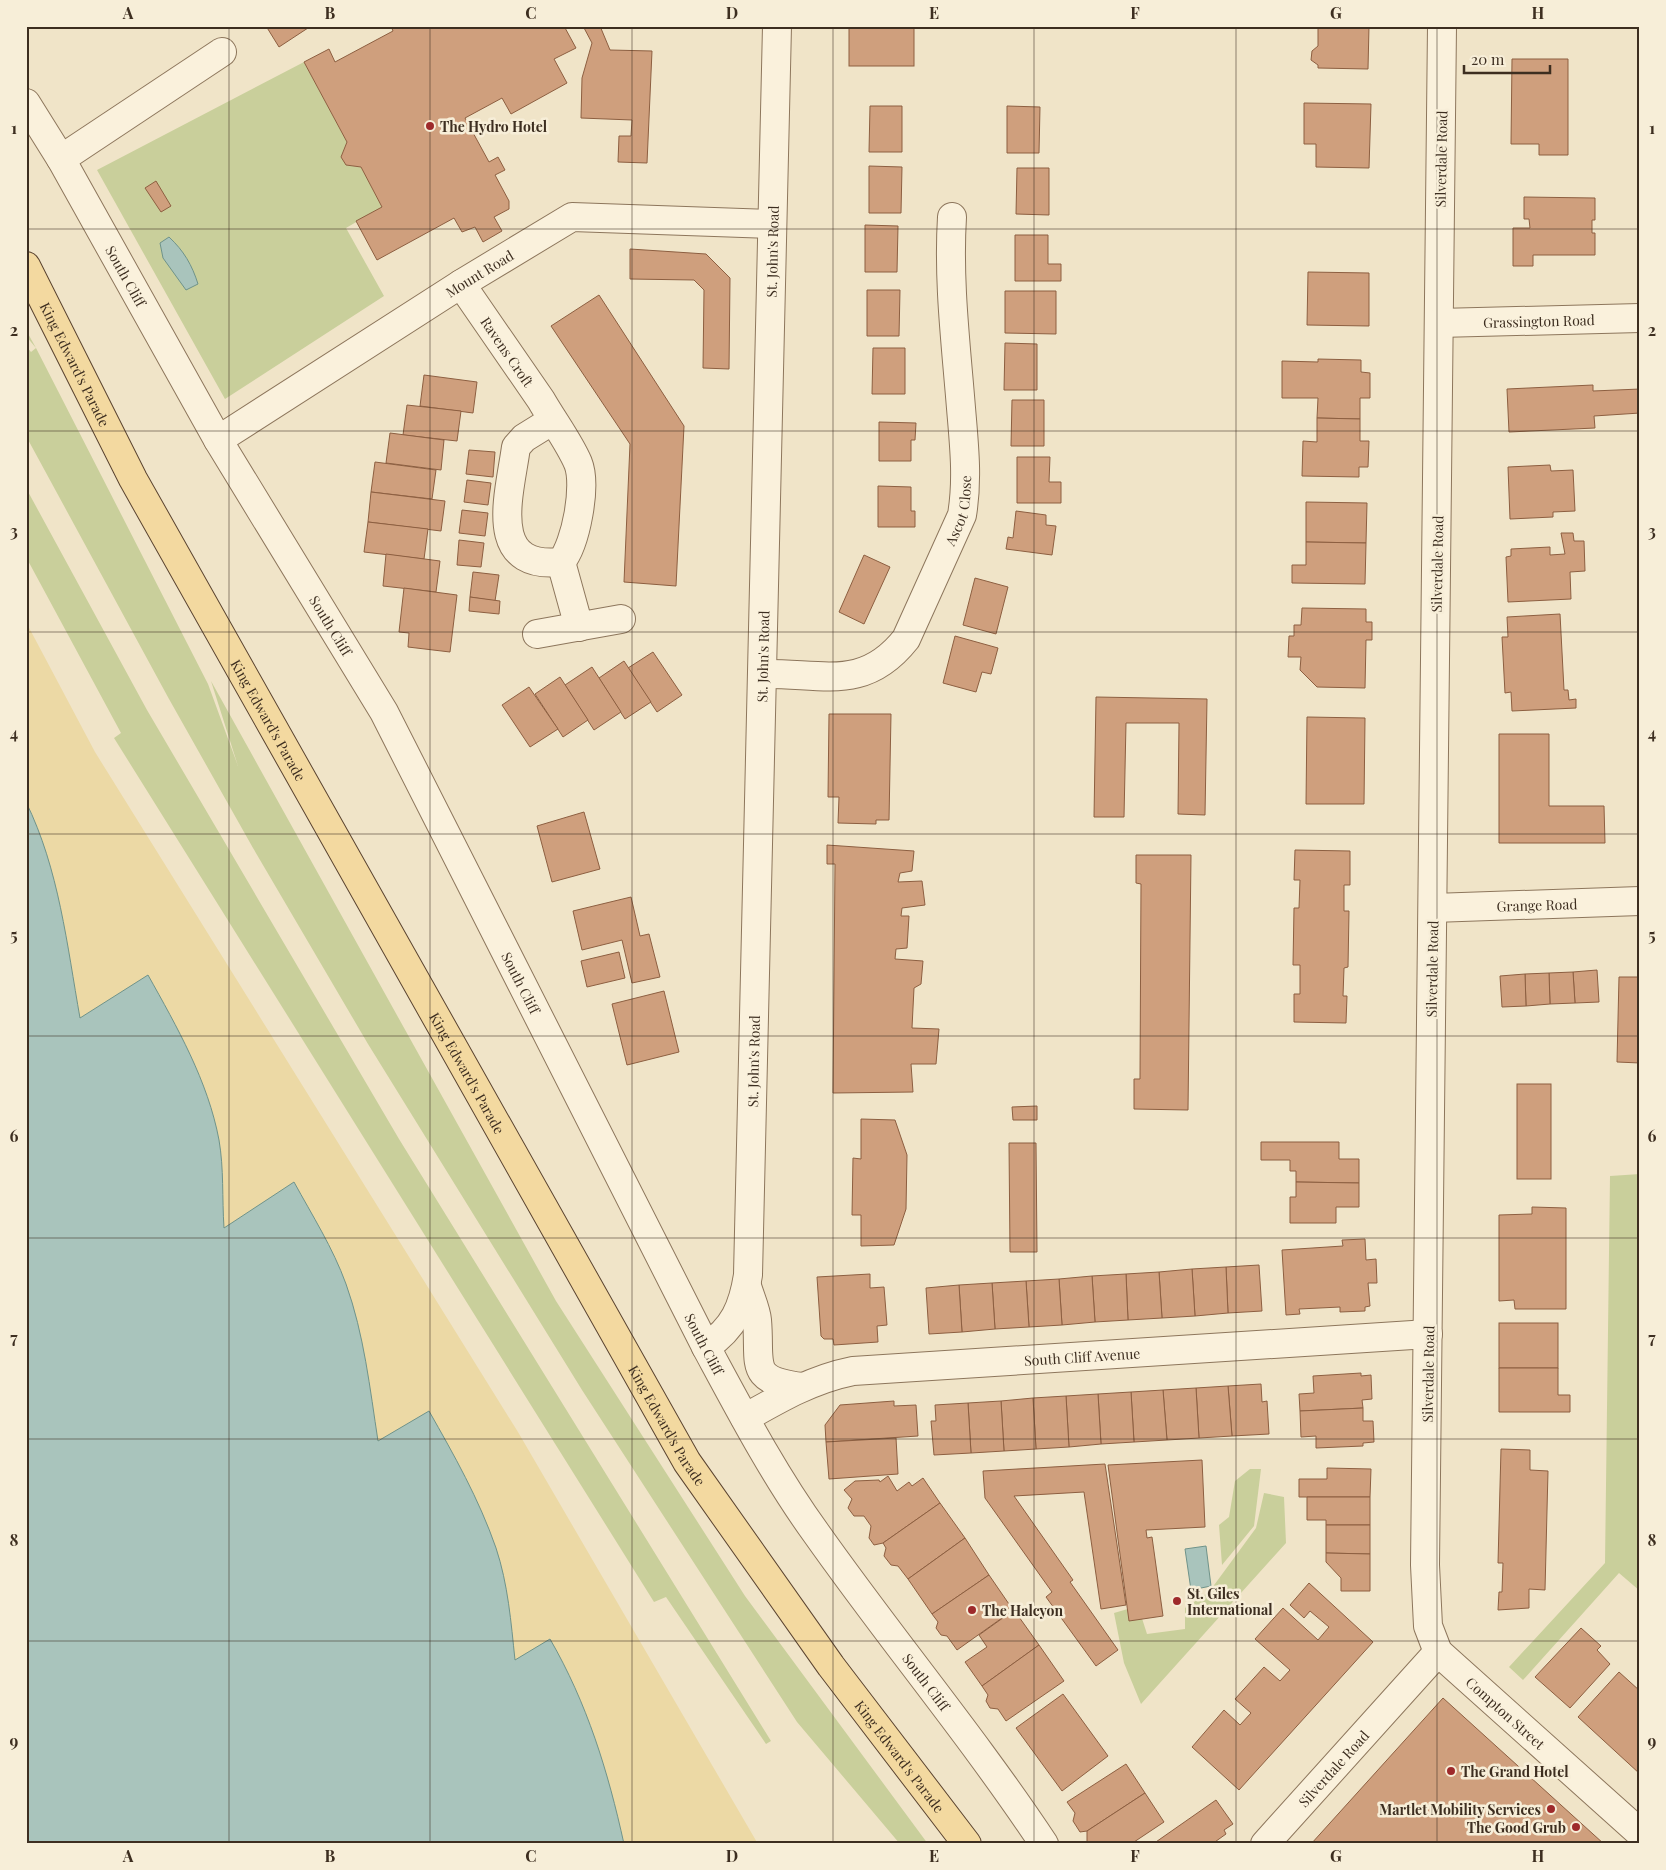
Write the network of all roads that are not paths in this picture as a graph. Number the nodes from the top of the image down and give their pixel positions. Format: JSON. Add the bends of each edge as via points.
{"nodes":[{"id":1,"x":777,"y":26,"type":"edge"},
{"id":2,"x":1442,"y":26,"type":"edge"},
{"id":3,"x":222,"y":52,"type":"dead end"},
{"id":4,"x":26,"y":103,"type":"edge"},
{"id":5,"x":61,"y":159,"type":"junction"},
{"id":6,"x":952,"y":218,"type":"dead end"},
{"id":7,"x":772,"y":224,"type":"junction"},
{"id":8,"x":26,"y":266,"type":"edge"},
{"id":9,"x":461,"y":284,"type":"junction"},
{"id":10,"x":1640,"y":318,"type":"edge"},
{"id":11,"x":1439,"y":323,"type":"junction"},
{"id":12,"x":553,"y":420,"type":"junction"},
{"id":13,"x":218,"y":440,"type":"junction"},
{"id":14,"x":561,"y":562,"type":"junction"},
{"id":15,"x":621,"y":619,"type":"dead end"},
{"id":16,"x":579,"y":627,"type":"junction"},
{"id":17,"x":537,"y":634,"type":"dead end"},
{"id":18,"x":763,"y":674,"type":"junction"},
{"id":19,"x":1640,"y":901,"type":"edge"},
{"id":20,"x":1433,"y":908,"type":"junction"},
{"id":21,"x":746,"y":1286,"type":"junction"},
{"id":22,"x":1428,"y":1334,"type":"junction"},
{"id":23,"x":706,"y":1347,"type":"junction"},
{"id":24,"x":802,"y":1387,"type":"junction"},
{"id":25,"x":745,"y":1418,"type":"junction"},
{"id":26,"x":1438,"y":1652,"type":"junction"},
{"id":27,"x":1640,"y":1833,"type":"edge"},
{"id":28,"x":967,"y":1844,"type":"edge"},
{"id":29,"x":1044,"y":1844,"type":"edge"},
{"id":30,"x":1264,"y":1844,"type":"edge"}],
"edges":[{"from":1,"to":7,"type":"street","name":"St. John's Road"},
{"from":2,"to":11,"type":"street","name":"Silverdale Road"},
{"from":3,"to":5,"type":"street"},
{"from":4,"to":5,"type":"street","name":"South Cliff"},
{"from":5,"to":13,"type":"street","name":"South Cliff"},
{"from":6,"to":18,"type":"street","name":"Ascot Close","via":[[950,260],[965,457],[962,515],[906,639],[892,656],[872,669],[850,677]]},
{"from":7,"to":9,"type":"street","name":"Mount Road","via":[[572,217]]},
{"from":7,"to":18,"type":"street","name":"St. John's Road"},
{"from":8,"to":28,"type":"main road","name":"King Edward's Parade","via":[[133,479],[687,1462],[831,1666]]},
{"from":9,"to":12,"type":"street","name":"Ravens Croft"},
{"from":9,"to":13,"type":"street","name":"Mount Road"},
{"from":10,"to":11,"type":"street","name":"Grassington Road"},
{"from":11,"to":20,"type":"street","name":"Silverdale Road"},
{"from":12,"to":14,"type":"street","name":"Ravens Croft","via":[[578,464],[581,477],[576,534],[569,553]]},
{"from":12,"to":14,"type":"street","via":[[524,438],[516,447],[507,528],[513,546],[525,556],[549,563]]},
{"from":13,"to":23,"type":"street","name":"South Cliff","via":[[384,712]]},
{"from":14,"to":16,"type":"street"},
{"from":15,"to":16,"type":"street"},
{"from":16,"to":17,"type":"street"},
{"from":18,"to":21,"type":"street","name":"St. John's Road","via":[[750,1250]]},
{"from":19,"to":20,"type":"street","name":"Grange Road"},
{"from":20,"to":22,"type":"street","name":"Silverdale Road"},
{"from":21,"to":23,"type":"street","name":"St. John's Road","via":[[737,1314],[723,1336]]},
{"from":21,"to":24,"type":"street","name":"St. John's Road","via":[[757,1318],[758,1363],[766,1378],[778,1384]]},
{"from":22,"to":24,"type":"street","name":"South Cliff Avenue","via":[[853,1371]]},
{"from":22,"to":26,"type":"street","name":"Silverdale Road","via":[[1425,1596],[1428,1626]]},
{"from":23,"to":25,"type":"street","name":"South Cliff"},
{"from":24,"to":25,"type":"street","name":"South Cliff Avenue"},
{"from":25,"to":29,"type":"street","name":"South Cliff","via":[[815,1532],[1008,1790]]},
{"from":26,"to":27,"type":"street","name":"Compton Street"},
{"from":26,"to":30,"type":"street","name":"Silverdale Road"}]}
